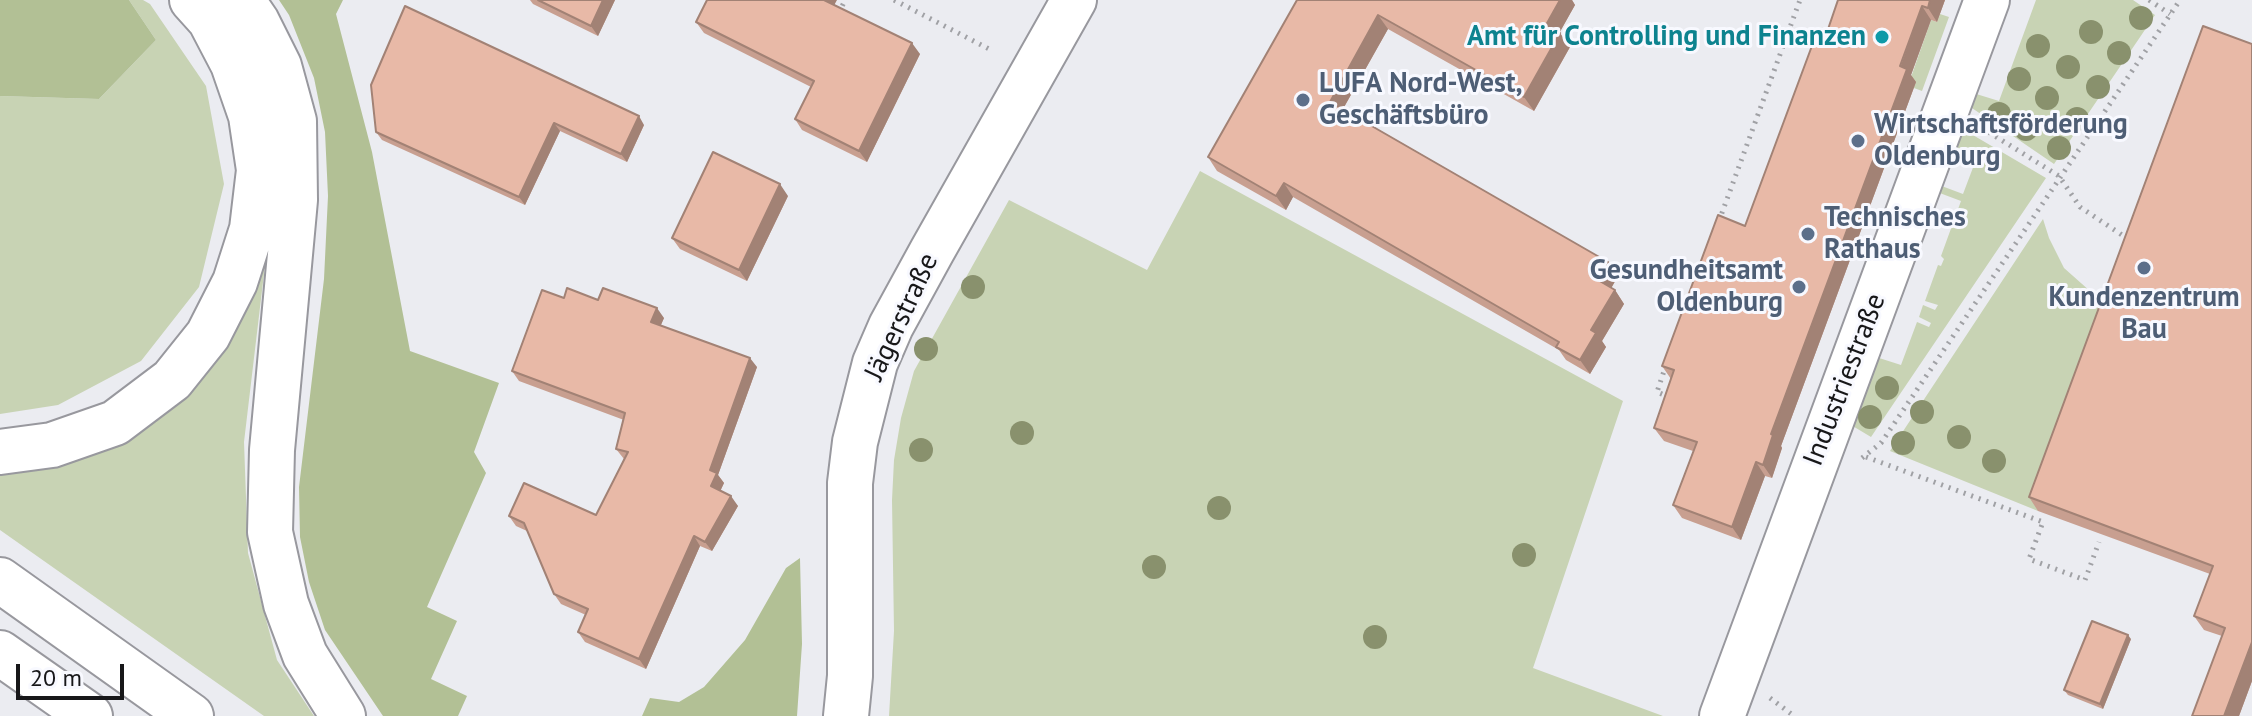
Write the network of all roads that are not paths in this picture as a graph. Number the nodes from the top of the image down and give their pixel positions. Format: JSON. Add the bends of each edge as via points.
{"nodes":[{"id":1,"x":192,"y":0,"type":"edge"},
{"id":2,"x":242,"y":0,"type":"edge"},
{"id":3,"x":1074,"y":0,"type":"edge"},
{"id":4,"x":1987,"y":0,"type":"edge"},
{"id":5,"x":0,"y":452,"type":"edge"},
{"id":6,"x":0,"y":580,"type":"edge"},
{"id":7,"x":0,"y":653,"type":"edge"},
{"id":8,"x":90,"y":716,"type":"edge"},
{"id":9,"x":191,"y":716,"type":"edge"},
{"id":10,"x":343,"y":716,"type":"edge"},
{"id":11,"x":846,"y":716,"type":"edge"},
{"id":12,"x":1722,"y":716,"type":"edge"}],
"edges":[{"from":1,"to":5,"type":"main road","via":[[210,20],[233,64],[251,116],[259,170],[252,229],[235,282],[208,335],[172,380],[115,423],[52,445]]},
{"from":2,"to":10,"type":"main road","via":[[279,66],[294,121],[295,200],[272,450],[270,532],[286,604],[305,655]]},
{"from":3,"to":11,"type":"main road","name":"Jägerstraße","via":[[918,276],[875,363],[850,483]]},
{"from":4,"to":12,"type":"main road","name":"Industriestraße"},
{"from":6,"to":9,"type":"main road"},
{"from":7,"to":8,"type":"main road"}]}
